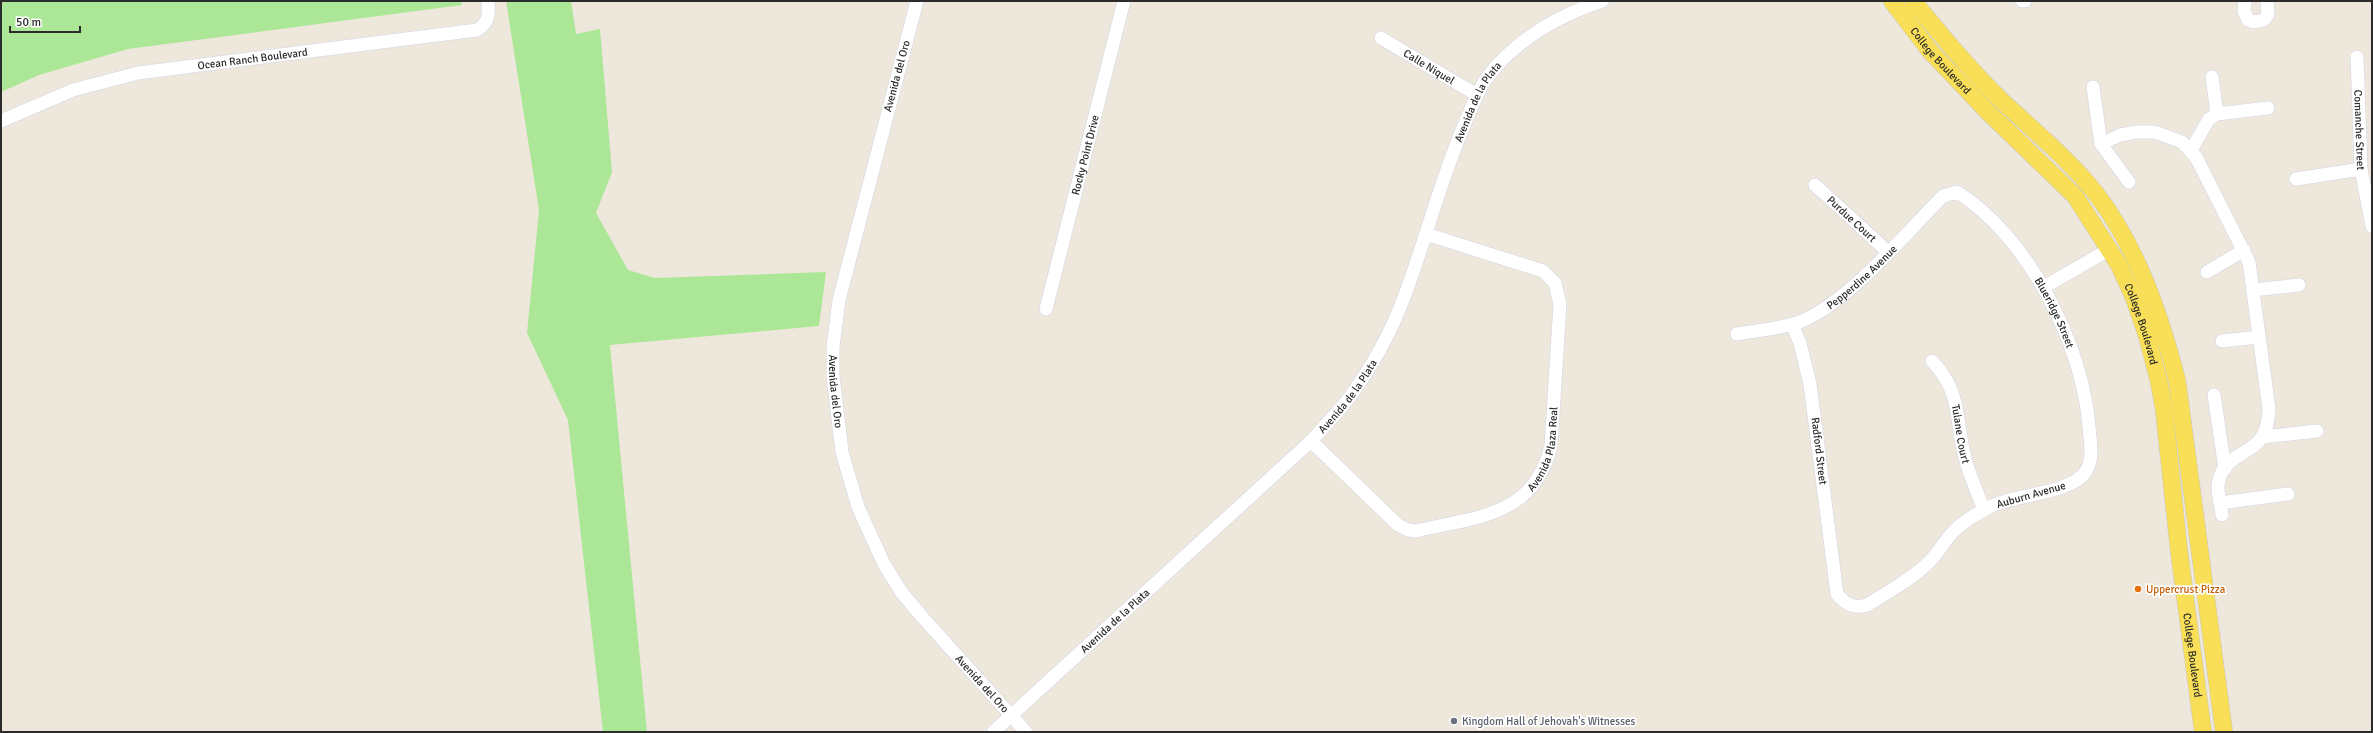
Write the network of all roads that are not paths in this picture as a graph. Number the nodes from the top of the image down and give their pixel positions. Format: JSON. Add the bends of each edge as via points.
{"nodes":[{"id":1,"x":488,"y":1,"type":"edge"},
{"id":2,"x":917,"y":1,"type":"edge"},
{"id":3,"x":1124,"y":1,"type":"edge"},
{"id":4,"x":1602,"y":1,"type":"edge"},
{"id":5,"x":1892,"y":1,"type":"edge"},
{"id":6,"x":1913,"y":1,"type":"edge"},
{"id":7,"x":2245,"y":1,"type":"edge"},
{"id":8,"x":2267,"y":1,"type":"edge"},
{"id":9,"x":1381,"y":38,"type":"dead end"},
{"id":10,"x":2357,"y":57,"type":"dead end"},
{"id":11,"x":2212,"y":77,"type":"dead end"},
{"id":12,"x":2093,"y":88,"type":"dead end"},
{"id":13,"x":1477,"y":95,"type":"junction"},
{"id":14,"x":2268,"y":108,"type":"dead end"},
{"id":15,"x":2217,"y":114,"type":"junction"},
{"id":16,"x":1,"y":120,"type":"edge"},
{"id":17,"x":2101,"y":144,"type":"junction"},
{"id":18,"x":2191,"y":150,"type":"junction"},
{"id":19,"x":2361,"y":169,"type":"junction"},
{"id":20,"x":2296,"y":179,"type":"dead end"},
{"id":21,"x":2129,"y":182,"type":"dead end"},
{"id":22,"x":1815,"y":185,"type":"dead end"},
{"id":23,"x":2075,"y":196,"type":"junction"},
{"id":24,"x":1967,"y":199,"type":"joint"},
{"id":25,"x":2372,"y":226,"type":"edge"},
{"id":26,"x":1426,"y":234,"type":"junction"},
{"id":27,"x":2126,"y":241,"type":"junction"},
{"id":28,"x":2110,"y":249,"type":"junction"},
{"id":29,"x":2244,"y":250,"type":"junction"},
{"id":30,"x":1888,"y":252,"type":"junction"},
{"id":31,"x":2207,"y":272,"type":"dead end"},
{"id":32,"x":2298,"y":285,"type":"dead end"},
{"id":33,"x":2044,"y":287,"type":"junction"},
{"id":34,"x":2253,"y":290,"type":"junction"},
{"id":35,"x":2152,"y":301,"type":"junction"},
{"id":36,"x":1046,"y":309,"type":"dead end"},
{"id":37,"x":1792,"y":324,"type":"junction"},
{"id":38,"x":1737,"y":334,"type":"dead end"},
{"id":39,"x":2259,"y":337,"type":"junction"},
{"id":40,"x":2222,"y":341,"type":"dead end"},
{"id":41,"x":1932,"y":361,"type":"dead end"},
{"id":42,"x":2214,"y":395,"type":"dead end"},
{"id":43,"x":2165,"y":419,"type":"junction"},
{"id":44,"x":2317,"y":430,"type":"dead end"},
{"id":45,"x":2262,"y":437,"type":"junction"},
{"id":46,"x":1311,"y":441,"type":"junction"},
{"id":47,"x":2091,"y":451,"type":"joint"},
{"id":48,"x":2225,"y":469,"type":"junction"},
{"id":49,"x":2288,"y":494,"type":"dead end"},
{"id":50,"x":1984,"y":510,"type":"junction"},
{"id":51,"x":2199,"y":534,"type":"junction"},
{"id":52,"x":2179,"y":551,"type":"junction"},
{"id":53,"x":1835,"y":581,"type":"joint"},
{"id":54,"x":2210,"y":623,"type":"junction"},
{"id":55,"x":1012,"y":716,"type":"junction"},
{"id":56,"x":993,"y":732,"type":"edge"},
{"id":57,"x":1026,"y":732,"type":"edge"},
{"id":58,"x":2203,"y":732,"type":"edge"},
{"id":59,"x":2224,"y":732,"type":"edge"}],
"edges":[{"from":1,"to":16,"type":"street","name":"Ocean Ranch Boulevard","via":[[488,17],[485,25],[478,30],[138,73],[73,90]]},
{"from":2,"to":55,"type":"street","name":"Avenida del Oro","via":[[839,300],[833,347],[842,452],[858,508],[884,564],[902,593]]},
{"from":3,"to":36,"type":"street","name":"Rocky Point Drive"},
{"from":4,"to":13,"type":"street","name":"Avenida de la Plata","via":[[1573,10],[1534,33],[1502,61]]},
{"from":5,"to":23,"type":"main road","name":"College Boulevard","via":[[1930,51],[1988,112]]},
{"from":6,"to":27,"type":"main road","name":"College Boulevard","via":[[1945,40],[2096,194]]},
{"from":7,"to":8,"type":"street","via":[[2244,11],[2248,20],[2254,22],[2264,20],[2268,14]]},
{"from":9,"to":13,"type":"street","name":"Calle Niquel"},
{"from":10,"to":19,"type":"street","name":"Comanche Street"},
{"from":11,"to":15,"type":"street"},
{"from":12,"to":17,"type":"street"},
{"from":13,"to":26,"type":"street","name":"Avenida de la Plata","via":[[1445,170]]},
{"from":14,"to":15,"type":"street"},
{"from":15,"to":18,"type":"street","via":[[2209,119]]},
{"from":17,"to":18,"type":"street","via":[[2120,135],[2155,132],[2172,136]]},
{"from":17,"to":21,"type":"street"},
{"from":18,"to":29,"type":"street"},
{"from":19,"to":20,"type":"street"},
{"from":19,"to":25,"type":"street","name":"Comanche Street"},
{"from":22,"to":30,"type":"street","name":"Purdue Court"},
{"from":23,"to":27,"type":"main road","via":[[2082,197],[2109,233]]},
{"from":23,"to":28,"type":"main road","name":"College Boulevard"},
{"from":24,"to":30,"type":"street","name":"Pepperdine Avenue","via":[[1956,192],[1943,196]]},
{"from":24,"to":33,"type":"street","name":"Blueridge Street","via":[[1989,217],[2027,261]]},
{"from":26,"to":46,"type":"street","name":"Avenida de la Plata","via":[[1403,300],[1381,347],[1349,397]]},
{"from":26,"to":46,"type":"street","name":"Avenida Plaza Real","via":[[1543,271],[1555,284],[1560,304],[1551,446],[1547,463],[1539,478],[1526,495],[1495,513],[1416,531],[1408,530],[1398,525]]},
{"from":27,"to":35,"type":"main road","name":"College Boulevard"},
{"from":28,"to":33,"type":"street"},
{"from":28,"to":35,"type":"main road","via":[[2118,251],[2129,262],[2143,291]]},
{"from":28,"to":43,"type":"main road","name":"College Boulevard","via":[[2134,298],[2147,336]]},
{"from":29,"to":31,"type":"street"},
{"from":29,"to":34,"type":"street","via":[[2249,262]]},
{"from":30,"to":37,"type":"street","name":"Pepperdine Avenue","via":[[1841,296]]},
{"from":32,"to":34,"type":"street"},
{"from":33,"to":47,"type":"street","name":"Blueridge Street","via":[[2078,363],[2088,409]]},
{"from":34,"to":39,"type":"street"},
{"from":35,"to":51,"type":"main road","name":"College Boulevard","via":[[2165,333],[2177,380]]},
{"from":37,"to":38,"type":"street","name":"Pepperdine Avenue"},
{"from":37,"to":53,"type":"street","name":"Radford Street","via":[[1800,343],[1810,384]]},
{"from":39,"to":40,"type":"street"},
{"from":39,"to":45,"type":"street","via":[[2269,409]]},
{"from":41,"to":50,"type":"street","name":"Tulane Court","via":[[1946,376],[1958,408],[1965,460]]},
{"from":42,"to":48,"type":"street"},
{"from":43,"to":51,"type":"main road","via":[[2176,449],[2179,484],[2187,522],[2191,530]]},
{"from":43,"to":52,"type":"main road","name":"College Boulevard"},
{"from":44,"to":45,"type":"street"},
{"from":45,"to":48,"type":"street","via":[[2234,457]]},
{"from":46,"to":55,"type":"street","name":"Avenida de la Plata"},
{"from":47,"to":50,"type":"street","name":"Auburn Avenue","via":[[2087,470],[2082,477],[2068,485],[2007,500]]},
{"from":48,"to":49,"type":"street","via":[[2218,487],[2221,509]]},
{"from":50,"to":53,"type":"street","name":"Auburn Avenue","via":[[1953,532],[1929,563],[1867,605],[1849,605],[1842,600],[1837,594]]},
{"from":51,"to":54,"type":"main road","name":"College Boulevard"},
{"from":52,"to":54,"type":"main road","via":[[2186,552],[2191,559],[2197,602]]},
{"from":52,"to":58,"type":"main road","name":"College Boulevard"},
{"from":54,"to":59,"type":"main road","name":"College Boulevard"},
{"from":55,"to":56,"type":"street","name":"Avenida de la Plata"},
{"from":55,"to":57,"type":"street","name":"Avenida del Oro"}]}
